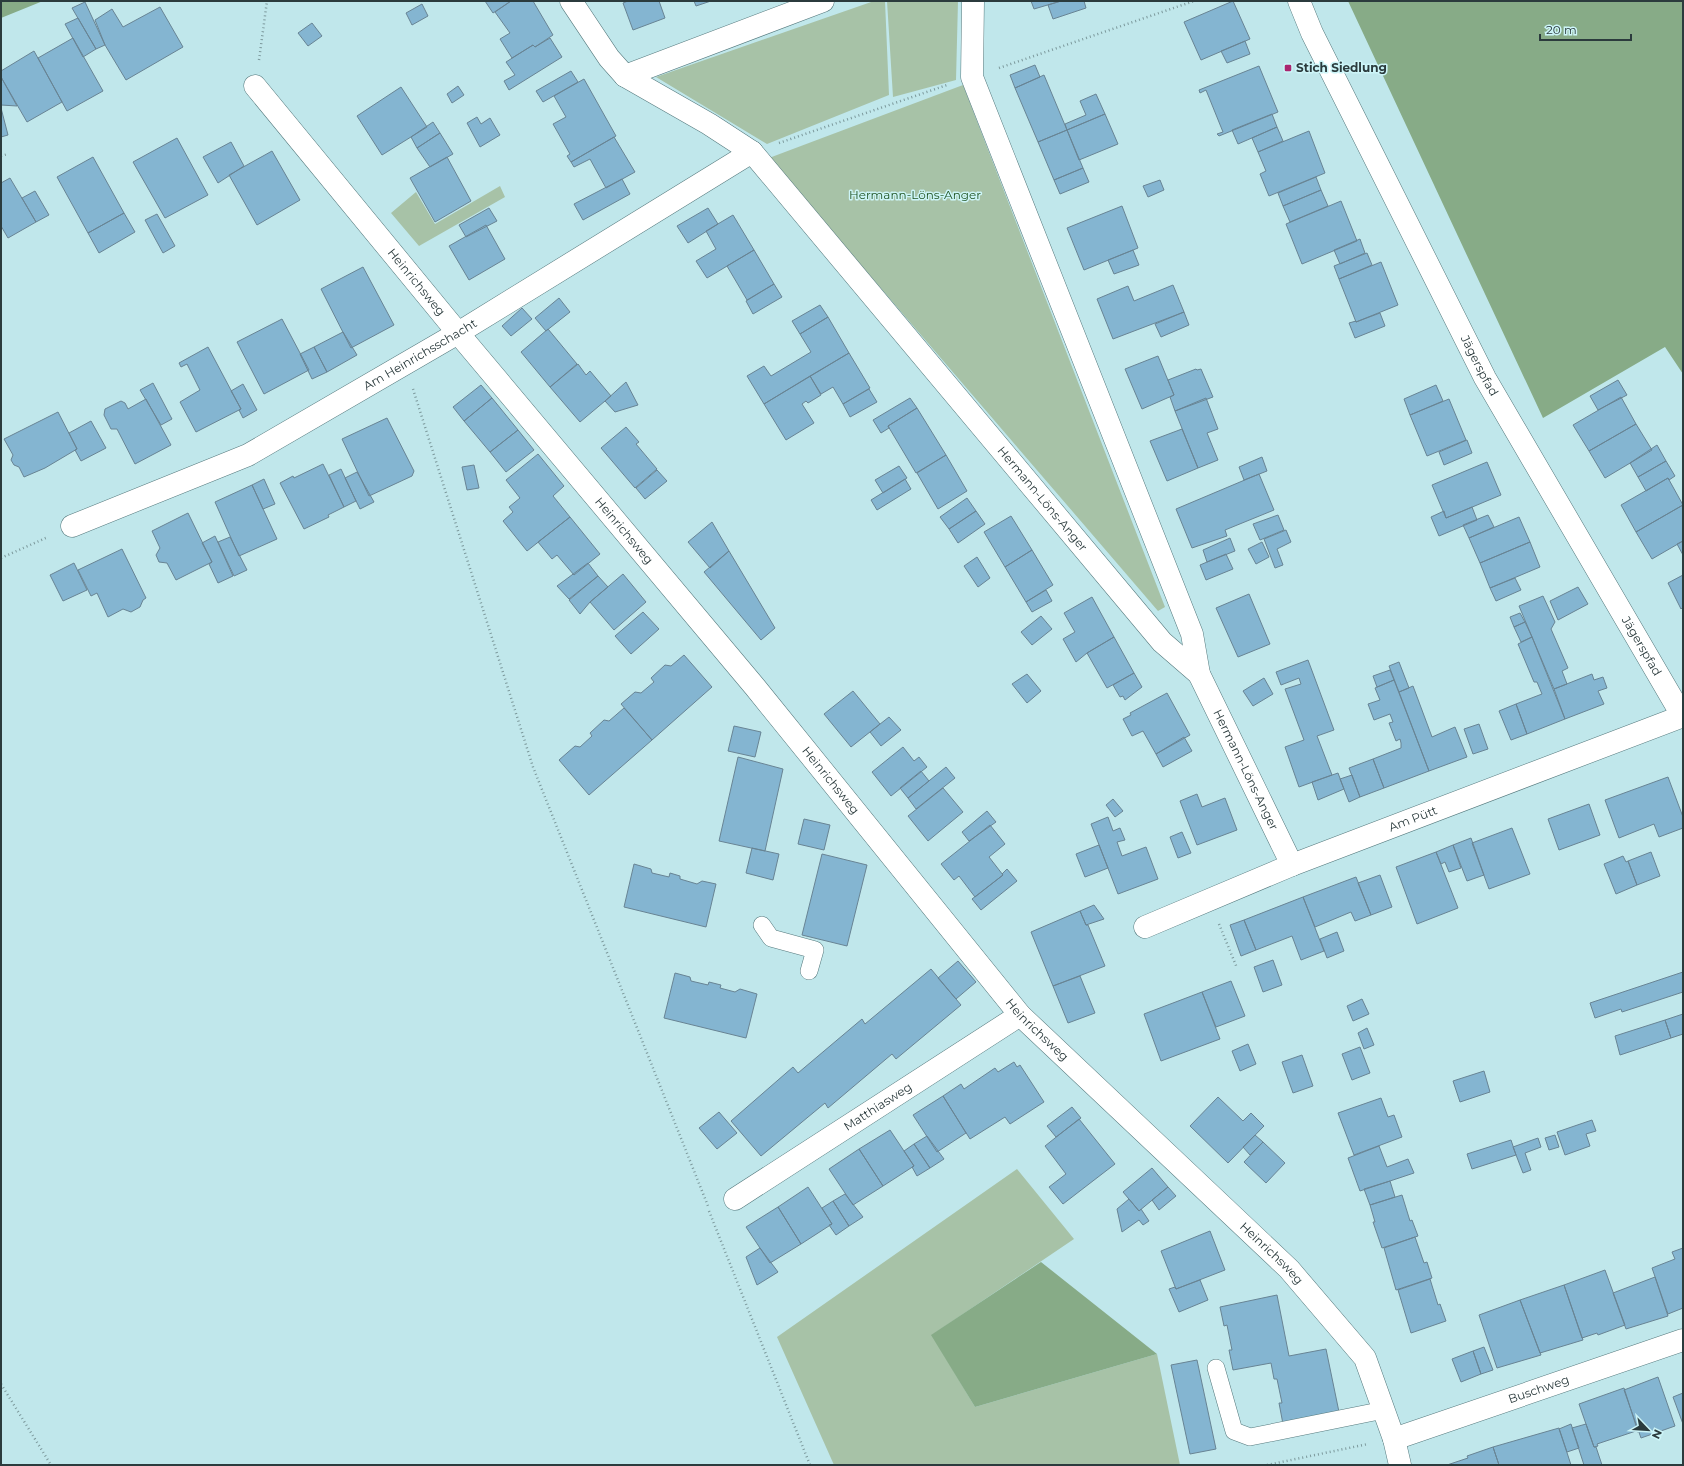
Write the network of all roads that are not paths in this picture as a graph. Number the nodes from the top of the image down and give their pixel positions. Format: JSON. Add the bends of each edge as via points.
{"nodes":[{"id":1,"x":571,"y":1,"type":"edge"},
{"id":2,"x":823,"y":1,"type":"edge"},
{"id":3,"x":973,"y":1,"type":"edge"},
{"id":4,"x":1299,"y":1,"type":"edge"},
{"id":5,"x":625,"y":76,"type":"junction"},
{"id":6,"x":255,"y":86,"type":"road end"},
{"id":7,"x":752,"y":152,"type":"junction"},
{"id":8,"x":458,"y":333,"type":"junction"},
{"id":9,"x":72,"y":526,"type":"road end"},
{"id":10,"x":1200,"y":674,"type":"junction"},
{"id":11,"x":1683,"y":716,"type":"edge"},
{"id":12,"x":1292,"y":865,"type":"junction"},
{"id":13,"x":762,"y":925,"type":"dead end"},
{"id":14,"x":1146,"y":927,"type":"dead end"},
{"id":15,"x":809,"y":971,"type":"dead end"},
{"id":16,"x":1020,"y":1014,"type":"junction"},
{"id":17,"x":735,"y":1199,"type":"dead end"},
{"id":18,"x":1683,"y":1340,"type":"edge"},
{"id":19,"x":1216,"y":1368,"type":"dead end"},
{"id":20,"x":1384,"y":1410,"type":"junction"},
{"id":21,"x":1394,"y":1439,"type":"junction"},
{"id":22,"x":1400,"y":1465,"type":"edge"}],
"edges":[{"from":1,"to":5,"type":"street","name":"Hermann-Löns-Anger","via":[[609,58]]},
{"from":2,"to":5,"type":"street"},
{"from":3,"to":10,"type":"street","name":"Hermann-Löns-Anger","via":[[972,77],[1192,634]]},
{"from":4,"to":11,"type":"street","name":"Jägerspfad","via":[[1312,33],[1486,378]]},
{"from":5,"to":7,"type":"street","name":"Hermann-Löns-Anger"},
{"from":6,"to":8,"type":"street","name":"Heinrichsweg"},
{"from":7,"to":8,"type":"street","name":"Am Heinrichsschacht"},
{"from":7,"to":10,"type":"street","name":"Hermann-Löns-Anger","via":[[1162,642]]},
{"from":8,"to":9,"type":"street","name":"Am Heinrichsschacht","via":[[248,455]]},
{"from":8,"to":16,"type":"street","name":"Heinrichsweg","via":[[755,686]]},
{"from":10,"to":12,"type":"street","name":"Hermann-Löns-Anger"},
{"from":11,"to":12,"type":"street","name":"Am Pütt"},
{"from":12,"to":14,"type":"street","name":"Am Pütt"},
{"from":13,"to":15,"type":"lane","via":[[771,938],[814,950]]},
{"from":16,"to":17,"type":"street","name":"Matthiasweg"},
{"from":16,"to":20,"type":"street","name":"Heinrichsweg","via":[[1289,1269],[1365,1358]]},
{"from":18,"to":21,"type":"street","name":"Buschweg"},
{"from":19,"to":20,"type":"lane","via":[[1234,1430],[1250,1437]]},
{"from":20,"to":21,"type":"street","name":"Heinrichsweg"},
{"from":21,"to":22,"type":"street","name":"Heinrichsweg"}]}
